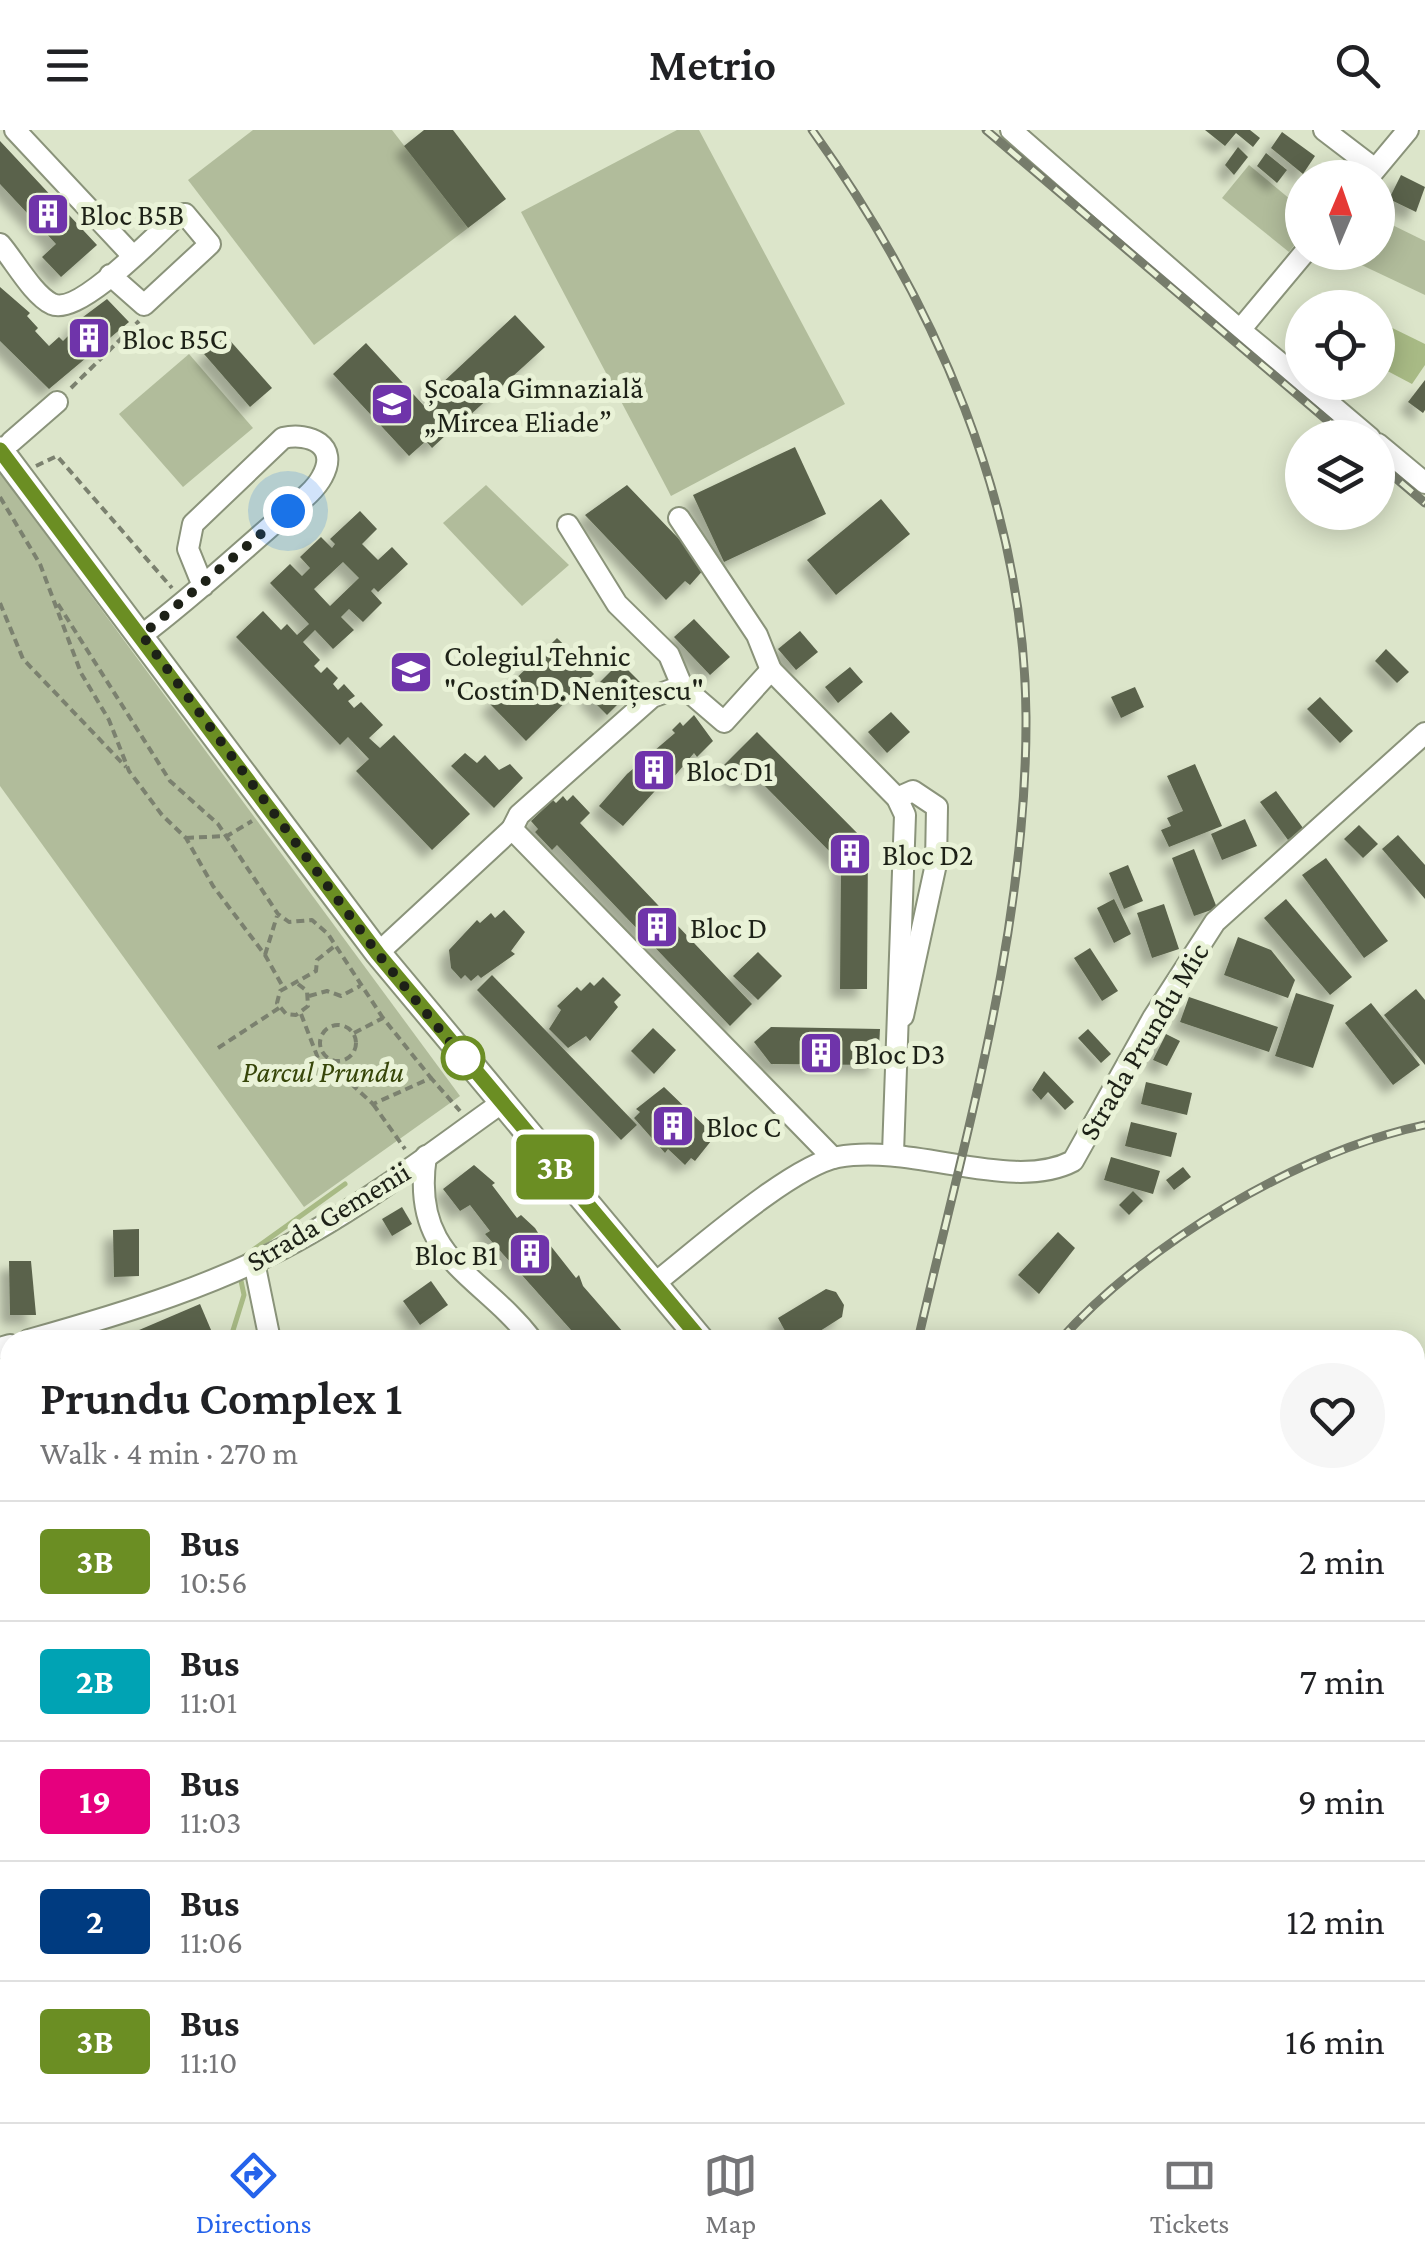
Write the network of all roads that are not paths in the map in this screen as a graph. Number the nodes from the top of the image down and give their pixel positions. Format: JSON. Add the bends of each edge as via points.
{"nodes":[{"id":1,"x":15,"y":130,"type":"edge"},
{"id":2,"x":1011,"y":130,"type":"edge"},
{"id":3,"x":1324,"y":130,"type":"edge"},
{"id":4,"x":1408,"y":130,"type":"edge"},
{"id":5,"x":1357,"y":160,"type":"edge"},
{"id":6,"x":1383,"y":160,"type":"edge"},
{"id":7,"x":0,"y":244,"type":"edge"},
{"id":8,"x":132,"y":255,"type":"junction"},
{"id":9,"x":1290,"y":270,"type":"edge"},
{"id":10,"x":110,"y":275,"type":"junction"},
{"id":11,"x":1240,"y":330,"type":"junction"},
{"id":12,"x":1285,"y":367,"type":"edge"},
{"id":13,"x":1325,"y":400,"type":"edge"},
{"id":14,"x":57,"y":402,"type":"road end"},
{"id":15,"x":1348,"y":420,"type":"edge"},
{"id":16,"x":6,"y":446,"type":"edge"},
{"id":17,"x":1395,"y":458,"type":"edge"},
{"id":18,"x":1425,"y":483,"type":"edge"},
{"id":19,"x":679,"y":518,"type":"dead end"},
{"id":20,"x":568,"y":525,"type":"dead end"},
{"id":21,"x":203,"y":586,"type":"junction"},
{"id":22,"x":142,"y":635,"type":"junction"},
{"id":23,"x":771,"y":670,"type":"junction"},
{"id":24,"x":682,"y":686,"type":"junction"},
{"id":25,"x":1425,"y":733,"type":"edge"},
{"id":26,"x":896,"y":798,"type":"junction"},
{"id":27,"x":512,"y":829,"type":"junction"},
{"id":28,"x":378,"y":954,"type":"junction"},
{"id":29,"x":895,"y":1042,"type":"junction"},
{"id":30,"x":500,"y":1104,"type":"junction"},
{"id":31,"x":893,"y":1153,"type":"junction"},
{"id":32,"x":833,"y":1158,"type":"junction"},
{"id":33,"x":421,"y":1160,"type":"junction"},
{"id":34,"x":254,"y":1262,"type":"junction"},
{"id":35,"x":655,"y":1284,"type":"junction"},
{"id":36,"x":65,"y":1330,"type":"edge"},
{"id":37,"x":268,"y":1330,"type":"edge"},
{"id":38,"x":522,"y":1330,"type":"edge"},
{"id":39,"x":693,"y":1330,"type":"edge"}],
"edges":[{"from":1,"to":8,"type":"street"},
{"from":2,"to":11,"type":"street"},
{"from":3,"to":5,"type":"street"},
{"from":4,"to":6,"type":"street"},
{"from":7,"to":10,"type":"street","via":[[50,304],[68,307]]},
{"from":8,"to":10,"type":"street"},
{"from":8,"to":10,"type":"street","via":[[181,214],[210,244],[144,304]]},
{"from":9,"to":11,"type":"street"},
{"from":11,"to":12,"type":"street"},
{"from":13,"to":15,"type":"street"},
{"from":14,"to":16,"type":"street"},
{"from":16,"to":22,"type":"main road"},
{"from":17,"to":18,"type":"street"},
{"from":19,"to":23,"type":"street","via":[[756,635]]},
{"from":20,"to":24,"type":"street","via":[[617,604],[669,655]]},
{"from":21,"to":21,"type":"street","via":[[316,486],[327,462],[316,438],[282,438],[193,524],[188,549]]},
{"from":21,"to":22,"type":"street"},
{"from":22,"to":28,"type":"main road"},
{"from":23,"to":24,"type":"street","via":[[724,722]]},
{"from":23,"to":26,"type":"street"},
{"from":24,"to":27,"type":"street","via":[[652,697],[519,815]]},
{"from":25,"to":31,"type":"street","name":"Strada Prundu Mic","via":[[1216,922],[1073,1161],[1029,1174]]},
{"from":26,"to":29,"type":"street","via":[[905,815]]},
{"from":26,"to":29,"type":"street","via":[[913,791],[937,806],[936,864],[914,983]]},
{"from":27,"to":28,"type":"street"},
{"from":27,"to":32,"type":"street"},
{"from":28,"to":30,"type":"main road"},
{"from":29,"to":31,"type":"street"},
{"from":30,"to":33,"type":"street","name":"Strada Gemenii"},
{"from":30,"to":35,"type":"main road"},
{"from":31,"to":32,"type":"street","name":"Strada Prundu Mic"},
{"from":32,"to":35,"type":"street","name":"Strada Prundu Mic"},
{"from":33,"to":34,"type":"street","name":"Strada Gemenii"},
{"from":33,"to":38,"type":"street","via":[[432,1228],[445,1255]]},
{"from":34,"to":36,"type":"street","name":"Strada Gemenii"},
{"from":34,"to":37,"type":"street"},
{"from":35,"to":39,"type":"main road"}]}
